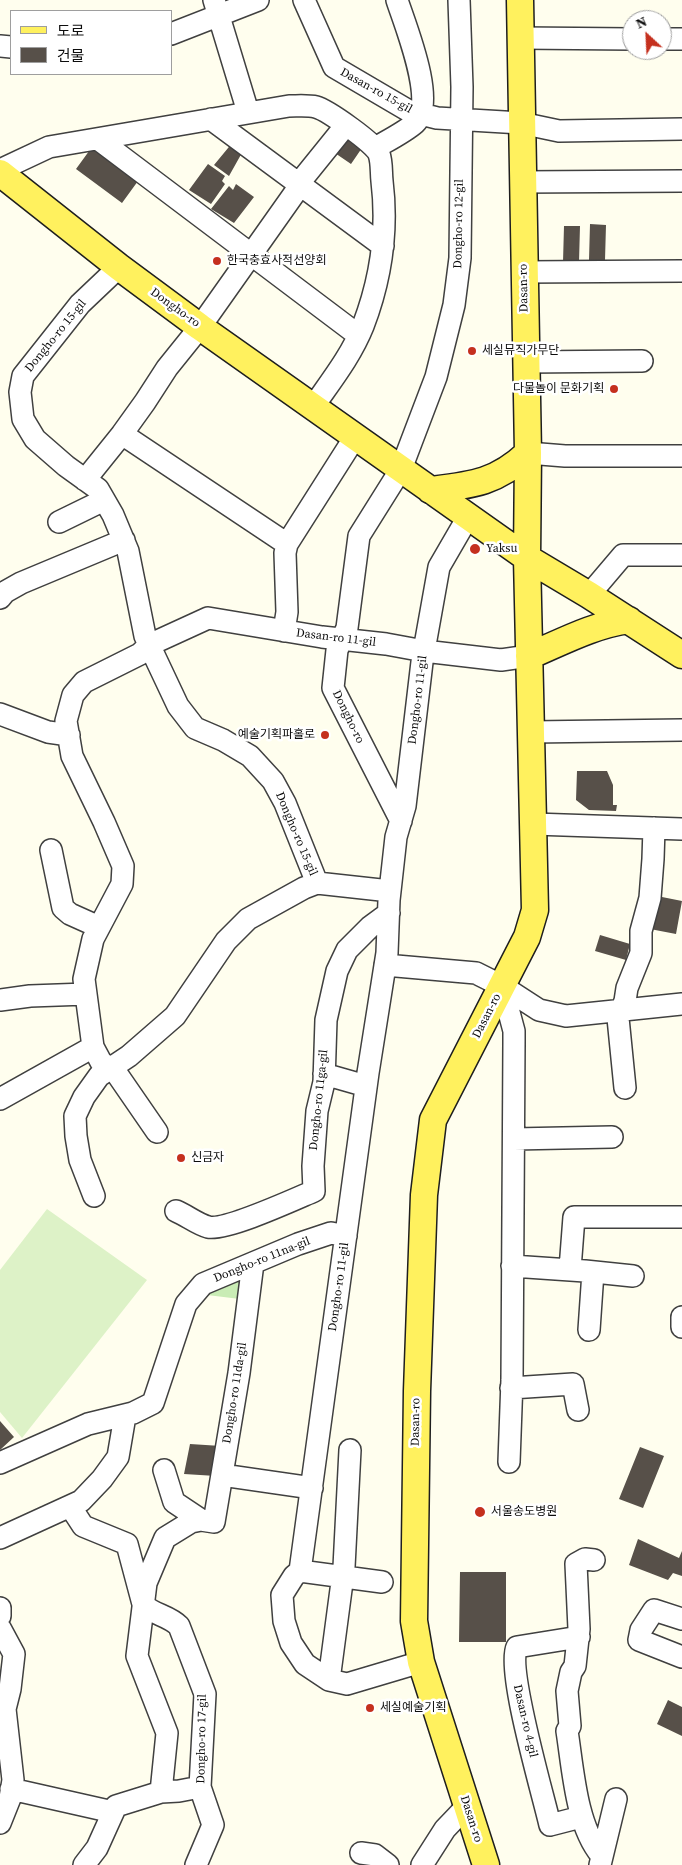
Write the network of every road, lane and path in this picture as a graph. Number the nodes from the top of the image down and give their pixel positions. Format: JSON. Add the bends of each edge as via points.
{"nodes":[{"id":1,"x":258,"y":0,"type":"edge"},
{"id":2,"x":304,"y":0,"type":"edge"},
{"id":3,"x":397,"y":0,"type":"edge"},
{"id":4,"x":458,"y":0,"type":"edge"},
{"id":5,"x":520,"y":0,"type":"edge"},
{"id":6,"x":217,"y":8,"type":"edge"},
{"id":7,"x":172,"y":33,"type":"edge"},
{"id":8,"x":520,"y":38,"type":"junction"},
{"id":9,"x":622,"y":39,"type":"edge"},
{"id":10,"x":248,"y":112,"type":"junction"},
{"id":11,"x":419,"y":114,"type":"junction"},
{"id":12,"x":210,"y":119,"type":"junction"},
{"id":13,"x":461,"y":119,"type":"junction"},
{"id":14,"x":521,"y":123,"type":"junction"},
{"id":15,"x":346,"y":125,"type":"junction"},
{"id":16,"x":682,"y":130,"type":"edge"},
{"id":17,"x":98,"y":139,"type":"junction"},
{"id":18,"x":375,"y":148,"type":"junction"},
{"id":19,"x":0,"y":172,"type":"edge"},
{"id":20,"x":682,"y":181,"type":"edge"},
{"id":21,"x":522,"y":182,"type":"junction"},
{"id":22,"x":299,"y":185,"type":"junction"},
{"id":23,"x":383,"y":246,"type":"junction"},
{"id":24,"x":250,"y":254,"type":"junction"},
{"id":25,"x":119,"y":267,"type":"junction"},
{"id":26,"x":682,"y":271,"type":"edge"},
{"id":27,"x":524,"y":272,"type":"junction"},
{"id":28,"x":200,"y":327,"type":"junction"},
{"id":29,"x":358,"y":335,"type":"junction"},
{"id":30,"x":642,"y":361,"type":"dead end"},
{"id":31,"x":526,"y":362,"type":"junction"},
{"id":32,"x":313,"y":407,"type":"junction"},
{"id":33,"x":122,"y":434,"type":"junction"},
{"id":34,"x":355,"y":437,"type":"junction"},
{"id":35,"x":528,"y":453,"type":"junction"},
{"id":36,"x":682,"y":456,"type":"edge"},
{"id":37,"x":401,"y":469,"type":"junction"},
{"id":38,"x":85,"y":480,"type":"junction"},
{"id":39,"x":430,"y":490,"type":"junction"},
{"id":40,"x":104,"y":500,"type":"junction"},
{"id":41,"x":468,"y":517,"type":"junction"},
{"id":42,"x":59,"y":522,"type":"dead end"},
{"id":43,"x":124,"y":540,"type":"junction"},
{"id":44,"x":287,"y":544,"type":"junction"},
{"id":45,"x":682,"y":555,"type":"edge"},
{"id":46,"x":527,"y":558,"type":"junction"},
{"id":47,"x":4,"y":586,"type":"edge"},
{"id":48,"x":589,"y":595,"type":"junction"},
{"id":49,"x":628,"y":620,"type":"junction"},
{"id":50,"x":284,"y":631,"type":"junction"},
{"id":51,"x":340,"y":640,"type":"junction"},
{"id":52,"x":149,"y":645,"type":"junction"},
{"id":53,"x":424,"y":651,"type":"junction"},
{"id":54,"x":682,"y":655,"type":"edge"},
{"id":55,"x":529,"y":656,"type":"junction"},
{"id":56,"x":0,"y":714,"type":"edge"},
{"id":57,"x":682,"y":730,"type":"edge"},
{"id":58,"x":532,"y":732,"type":"junction"},
{"id":59,"x":69,"y":735,"type":"junction"},
{"id":60,"x":401,"y":821,"type":"junction"},
{"id":61,"x":534,"y":824,"type":"junction"},
{"id":62,"x":654,"y":828,"type":"junction"},
{"id":63,"x":682,"y":828,"type":"edge"},
{"id":64,"x":51,"y":850,"type":"dead end"},
{"id":65,"x":317,"y":883,"type":"junction"},
{"id":66,"x":390,"y":891,"type":"junction"},
{"id":67,"x":389,"y":913,"type":"junction"},
{"id":68,"x":99,"y":927,"type":"junction"},
{"id":69,"x":385,"y":964,"type":"junction"},
{"id":70,"x":502,"y":986,"type":"junction"},
{"id":71,"x":86,"y":994,"type":"junction"},
{"id":72,"x":0,"y":1000,"type":"edge"},
{"id":73,"x":682,"y":1004,"type":"edge"},
{"id":74,"x":622,"y":1010,"type":"junction"},
{"id":75,"x":92,"y":1047,"type":"junction"},
{"id":76,"x":109,"y":1069,"type":"junction"},
{"id":77,"x":324,"y":1074,"type":"junction"},
{"id":78,"x":366,"y":1086,"type":"junction"},
{"id":79,"x":625,"y":1088,"type":"dead end"},
{"id":80,"x":0,"y":1099,"type":"edge"},
{"id":81,"x":157,"y":1132,"type":"dead end"},
{"id":82,"x":612,"y":1136,"type":"dead end"},
{"id":83,"x":514,"y":1139,"type":"junction"},
{"id":84,"x":94,"y":1196,"type":"dead end"},
{"id":85,"x":176,"y":1210,"type":"dead end"},
{"id":86,"x":682,"y":1217,"type":"edge"},
{"id":87,"x":346,"y":1236,"type":"junction"},
{"id":88,"x":254,"y":1263,"type":"junction"},
{"id":89,"x":512,"y":1266,"type":"junction"},
{"id":90,"x":570,"y":1269,"type":"junction"},
{"id":91,"x":592,"y":1272,"type":"junction"},
{"id":92,"x":633,"y":1276,"type":"dead end"},
{"id":93,"x":682,"y":1317,"type":"edge"},
{"id":94,"x":682,"y":1327,"type":"edge"},
{"id":95,"x":589,"y":1330,"type":"dead end"},
{"id":96,"x":512,"y":1388,"type":"junction"},
{"id":97,"x":578,"y":1410,"type":"dead end"},
{"id":98,"x":125,"y":1416,"type":"junction"},
{"id":99,"x":350,"y":1450,"type":"dead end"},
{"id":100,"x":509,"y":1462,"type":"dead end"},
{"id":101,"x":0,"y":1463,"type":"edge"},
{"id":102,"x":164,"y":1470,"type":"dead end"},
{"id":103,"x":222,"y":1475,"type":"junction"},
{"id":104,"x":312,"y":1488,"type":"junction"},
{"id":105,"x":70,"y":1506,"type":"junction"},
{"id":106,"x":208,"y":1521,"type":"junction"},
{"id":107,"x":0,"y":1538,"type":"edge"},
{"id":108,"x":594,"y":1560,"type":"dead end"},
{"id":109,"x":300,"y":1571,"type":"junction"},
{"id":110,"x":343,"y":1577,"type":"junction"},
{"id":111,"x":382,"y":1582,"type":"dead end"},
{"id":112,"x":143,"y":1604,"type":"junction"},
{"id":113,"x":0,"y":1608,"type":"edge"},
{"id":114,"x":0,"y":1616,"type":"edge"},
{"id":115,"x":682,"y":1619,"type":"edge"},
{"id":116,"x":0,"y":1628,"type":"edge"},
{"id":117,"x":579,"y":1637,"type":"junction"},
{"id":118,"x":682,"y":1657,"type":"edge"},
{"id":119,"x":421,"y":1662,"type":"junction"},
{"id":120,"x":329,"y":1680,"type":"junction"},
{"id":121,"x":4,"y":1699,"type":"edge"},
{"id":122,"x":200,"y":1786,"type":"junction"},
{"id":123,"x":11,"y":1789,"type":"junction"},
{"id":124,"x":161,"y":1792,"type":"junction"},
{"id":125,"x":616,"y":1800,"type":"dead end"},
{"id":126,"x":467,"y":1806,"type":"junction"},
{"id":127,"x":114,"y":1812,"type":"junction"},
{"id":128,"x":581,"y":1818,"type":"junction"},
{"id":129,"x":0,"y":1823,"type":"edge"},
{"id":130,"x":361,"y":1853,"type":"dead end"},
{"id":131,"x":601,"y":1860,"type":"edge"},
{"id":132,"x":84,"y":1865,"type":"edge"},
{"id":133,"x":196,"y":1865,"type":"edge"},
{"id":134,"x":388,"y":1865,"type":"edge"},
{"id":135,"x":422,"y":1865,"type":"edge"},
{"id":136,"x":486,"y":1865,"type":"edge"}],
"edges":[{"from":1,"to":6,"type":"street"},
{"from":2,"to":11,"type":"street","name":"Dasan-ro 15-gil","via":[[334,67]]},
{"from":3,"to":11,"type":"street","via":[[418,60],[423,104]]},
{"from":4,"to":13,"type":"street","name":"Dongho-ro 12-gil"},
{"from":5,"to":8,"type":"main road","name":"Dasan-ro"},
{"from":6,"to":7,"type":"street"},
{"from":6,"to":10,"type":"street"},
{"from":8,"to":9,"type":"street"},
{"from":8,"to":14,"type":"main road","name":"Dasan-ro"},
{"from":10,"to":12,"type":"street"},
{"from":10,"to":15,"type":"street","via":[[289,106],[316,107]]},
{"from":11,"to":13,"type":"street","name":"Dasan-ro 15-gil"},
{"from":11,"to":18,"type":"street","via":[[416,122]]},
{"from":12,"to":17,"type":"street"},
{"from":12,"to":22,"type":"street"},
{"from":13,"to":14,"type":"street","name":"Dasan-ro 15-gil"},
{"from":13,"to":37,"type":"street","name":"Dongho-ro 12-gil","via":[[460,258],[454,305],[436,377]]},
{"from":14,"to":16,"type":"street","via":[[558,130]]},
{"from":14,"to":21,"type":"main road","name":"Dasan-ro"},
{"from":15,"to":18,"type":"street"},
{"from":15,"to":22,"type":"street"},
{"from":17,"to":19,"type":"street","via":[[49,148]]},
{"from":17,"to":24,"type":"street"},
{"from":18,"to":23,"type":"street","via":[[379,153],[384,195]]},
{"from":19,"to":25,"type":"main road","name":"Dongho-ro"},
{"from":20,"to":21,"type":"street"},
{"from":21,"to":27,"type":"main road","name":"Dasan-ro"},
{"from":22,"to":23,"type":"street"},
{"from":22,"to":24,"type":"street"},
{"from":23,"to":29,"type":"street","via":[[374,292]]},
{"from":24,"to":28,"type":"street"},
{"from":24,"to":29,"type":"street"},
{"from":25,"to":28,"type":"main road","name":"Dongho-ro"},
{"from":25,"to":38,"type":"street","name":"Dongho-ro 15-gil","via":[[80,304],[23,376],[20,392],[23,419],[35,439]]},
{"from":26,"to":27,"type":"street"},
{"from":27,"to":31,"type":"main road","name":"Dasan-ro"},
{"from":28,"to":32,"type":"main road","name":"Dongho-ro"},
{"from":28,"to":33,"type":"street","via":[[167,368]]},
{"from":29,"to":32,"type":"street","via":[[345,361]]},
{"from":30,"to":31,"type":"street"},
{"from":31,"to":35,"type":"main road","name":"Dasan-ro"},
{"from":32,"to":34,"type":"main road","name":"Dongho-ro"},
{"from":33,"to":38,"type":"street"},
{"from":33,"to":44,"type":"street"},
{"from":34,"to":37,"type":"main road","name":"Dongho-ro"},
{"from":34,"to":44,"type":"street"},
{"from":35,"to":36,"type":"street"},
{"from":35,"to":39,"type":"main road","via":[[510,469],[488,479]]},
{"from":35,"to":46,"type":"main road","name":"Dasan-ro"},
{"from":37,"to":39,"type":"main road","name":"Dongho-ro"},
{"from":37,"to":51,"type":"street","name":"Dongho-ro","via":[[359,536],[347,628]]},
{"from":38,"to":40,"type":"street","name":"Dongho-ro 15-gil","via":[[98,489]]},
{"from":39,"to":41,"type":"main road","name":"Dongho-ro"},
{"from":40,"to":42,"type":"street"},
{"from":40,"to":43,"type":"street","name":"Dongho-ro 15-gil"},
{"from":41,"to":46,"type":"main road","name":"Dongho-ro"},
{"from":41,"to":53,"type":"street","name":"Dongho-ro 11-gil","via":[[439,567]]},
{"from":43,"to":47,"type":"street"},
{"from":43,"to":52,"type":"street","name":"Dongho-ro 15-gil"},
{"from":44,"to":50,"type":"street"},
{"from":45,"to":48,"type":"street","via":[[623,554]]},
{"from":46,"to":48,"type":"main road","name":"Dongho-ro"},
{"from":46,"to":55,"type":"main road","name":"Dasan-ro"},
{"from":48,"to":49,"type":"main road","name":"Dongho-ro"},
{"from":49,"to":54,"type":"main road","name":"Dongho-ro"},
{"from":49,"to":55,"type":"main road","via":[[584,631]]},
{"from":50,"to":51,"type":"street","name":"Dasan-ro 11-gil"},
{"from":50,"to":52,"type":"street","name":"Dasan-ro 11-gil","via":[[208,618]]},
{"from":51,"to":53,"type":"street","name":"Dasan-ro 11-gil"},
{"from":51,"to":60,"type":"street","name":"Dongho-ro","via":[[333,688]]},
{"from":52,"to":59,"type":"street","via":[[140,654],[84,682],[73,695],[66,721]]},
{"from":52,"to":65,"type":"street","name":"Dongho-ro 15-gil","via":[[178,706],[195,728],[250,756],[273,781]]},
{"from":53,"to":55,"type":"street","name":"Dasan-ro 11-gil","via":[[501,660]]},
{"from":53,"to":60,"type":"street","name":"Dongho-ro 11-gil"},
{"from":55,"to":58,"type":"main road","name":"Dasan-ro"},
{"from":56,"to":59,"type":"street","via":[[48,732]]},
{"from":57,"to":58,"type":"street"},
{"from":58,"to":61,"type":"main road","name":"Dasan-ro"},
{"from":59,"to":68,"type":"street","via":[[72,756],[122,866],[122,884]]},
{"from":60,"to":66,"type":"street","name":"Dongho-ro 11-gil"},
{"from":61,"to":62,"type":"street"},
{"from":61,"to":70,"type":"main road","name":"Dasan-ro","via":[[536,910],[527,937]]},
{"from":62,"to":63,"type":"street"},
{"from":62,"to":74,"type":"street","via":[[650,898],[641,931],[641,953]]},
{"from":64,"to":68,"type":"street","via":[[63,908]]},
{"from":65,"to":66,"type":"street"},
{"from":65,"to":76,"type":"street","name":"Dongho-ro 15-gil","via":[[248,919],[226,940],[175,1016]]},
{"from":66,"to":67,"type":"street","name":"Dongho-ro 11-gil"},
{"from":67,"to":69,"type":"street","name":"Dongho-ro 11-gil"},
{"from":67,"to":77,"type":"street","name":"Dongho-ro 11ga-gil","via":[[346,950],[337,971],[326,1020]]},
{"from":68,"to":71,"type":"street","via":[[84,979]]},
{"from":69,"to":70,"type":"street","name":"Dasan-ro","via":[[476,973]]},
{"from":69,"to":78,"type":"street","name":"Dongho-ro 11-gil"},
{"from":70,"to":74,"type":"street","via":[[539,1010],[566,1016]]},
{"from":70,"to":83,"type":"street","via":[[514,1031]]},
{"from":70,"to":119,"type":"main road","name":"Dasan-ro","via":[[433,1120],[424,1195],[414,1620]]},
{"from":71,"to":72,"type":"street"},
{"from":71,"to":75,"type":"street"},
{"from":73,"to":74,"type":"street"},
{"from":74,"to":79,"type":"street","via":[[618,1018]]},
{"from":75,"to":76,"type":"street"},
{"from":75,"to":80,"type":"street"},
{"from":76,"to":81,"type":"street","via":[[117,1074]]},
{"from":76,"to":84,"type":"street","name":"Dongho-ro 15-gil","via":[[99,1076],[75,1116],[80,1160]]},
{"from":77,"to":78,"type":"street"},
{"from":77,"to":85,"type":"street","name":"Dongho-ro 11ga-gil","via":[[317,1112],[314,1191],[268,1211],[208,1227]]},
{"from":78,"to":87,"type":"street","name":"Dongho-ro 11-gil"},
{"from":82,"to":83,"type":"street"},
{"from":83,"to":89,"type":"street"},
{"from":86,"to":90,"type":"street","via":[[574,1217]]},
{"from":87,"to":88,"type":"street","name":"Dongho-ro 11na-gil","via":[[331,1233]]},
{"from":87,"to":104,"type":"street","name":"Dongho-ro 11-gil"},
{"from":88,"to":98,"type":"street","name":"Dongho-ro 11na-gil","via":[[203,1284],[186,1304],[153,1403]]},
{"from":88,"to":103,"type":"street","name":"Dongho-ro 11da-gil"},
{"from":89,"to":90,"type":"street"},
{"from":89,"to":96,"type":"street"},
{"from":90,"to":91,"type":"street"},
{"from":91,"to":92,"type":"street"},
{"from":91,"to":95,"type":"street"},
{"from":93,"to":94,"type":"street"},
{"from":96,"to":97,"type":"street","via":[[573,1384]]},
{"from":96,"to":100,"type":"street"},
{"from":98,"to":101,"type":"street","name":"Dongho-ro 11na-gil","via":[[88,1424]]},
{"from":98,"to":105,"type":"street","via":[[118,1457],[81,1501]]},
{"from":99,"to":110,"type":"street"},
{"from":102,"to":106,"type":"street","via":[[174,1502]]},
{"from":103,"to":104,"type":"street"},
{"from":103,"to":106,"type":"street","name":"Dongho-ro 11da-gil"},
{"from":104,"to":109,"type":"street","name":"Dongho-ro 11-gil"},
{"from":105,"to":107,"type":"street"},
{"from":105,"to":112,"type":"street","via":[[83,1526],[127,1544]]},
{"from":106,"to":112,"type":"street","via":[[190,1522],[165,1538],[146,1583]]},
{"from":108,"to":117,"type":"street","via":[[576,1564]]},
{"from":109,"to":110,"type":"street"},
{"from":109,"to":120,"type":"street","name":"Dongho-ro 11-gil","via":[[282,1595],[284,1621],[291,1643],[305,1664]]},
{"from":110,"to":111,"type":"street"},
{"from":110,"to":120,"type":"street"},
{"from":112,"to":122,"type":"street","name":"Dongho-ro 17-gil","via":[[149,1611],[179,1626],[205,1694]]},
{"from":112,"to":124,"type":"street","via":[[137,1656],[167,1733]]},
{"from":113,"to":114,"type":"street"},
{"from":115,"to":118,"type":"street","via":[[654,1610],[641,1630],[639,1640]]},
{"from":116,"to":121,"type":"street","via":[[14,1654]]},
{"from":117,"to":128,"type":"street","via":[[567,1691],[570,1726],[567,1731]]},
{"from":117,"to":128,"type":"street","name":"Dasan-ro 4-gil","via":[[517,1647],[514,1652],[516,1686],[550,1825]]},
{"from":119,"to":120,"type":"street","name":"Dongho-ro 11-gil","via":[[348,1684]]},
{"from":119,"to":126,"type":"main road","name":"Dasan-ro"},
{"from":121,"to":123,"type":"street"},
{"from":122,"to":124,"type":"street"},
{"from":122,"to":133,"type":"street","name":"Dongho-ro 17-gil","via":[[213,1825]]},
{"from":123,"to":127,"type":"street"},
{"from":123,"to":129,"type":"street"},
{"from":124,"to":127,"type":"street","via":[[116,1806]]},
{"from":125,"to":131,"type":"street"},
{"from":126,"to":135,"type":"street","via":[[445,1829]]},
{"from":126,"to":136,"type":"main road","name":"Dasan-ro"},
{"from":127,"to":132,"type":"street","via":[[97,1848]]},
{"from":128,"to":131,"type":"street"},
{"from":130,"to":134,"type":"street","via":[[375,1855]]}]}
